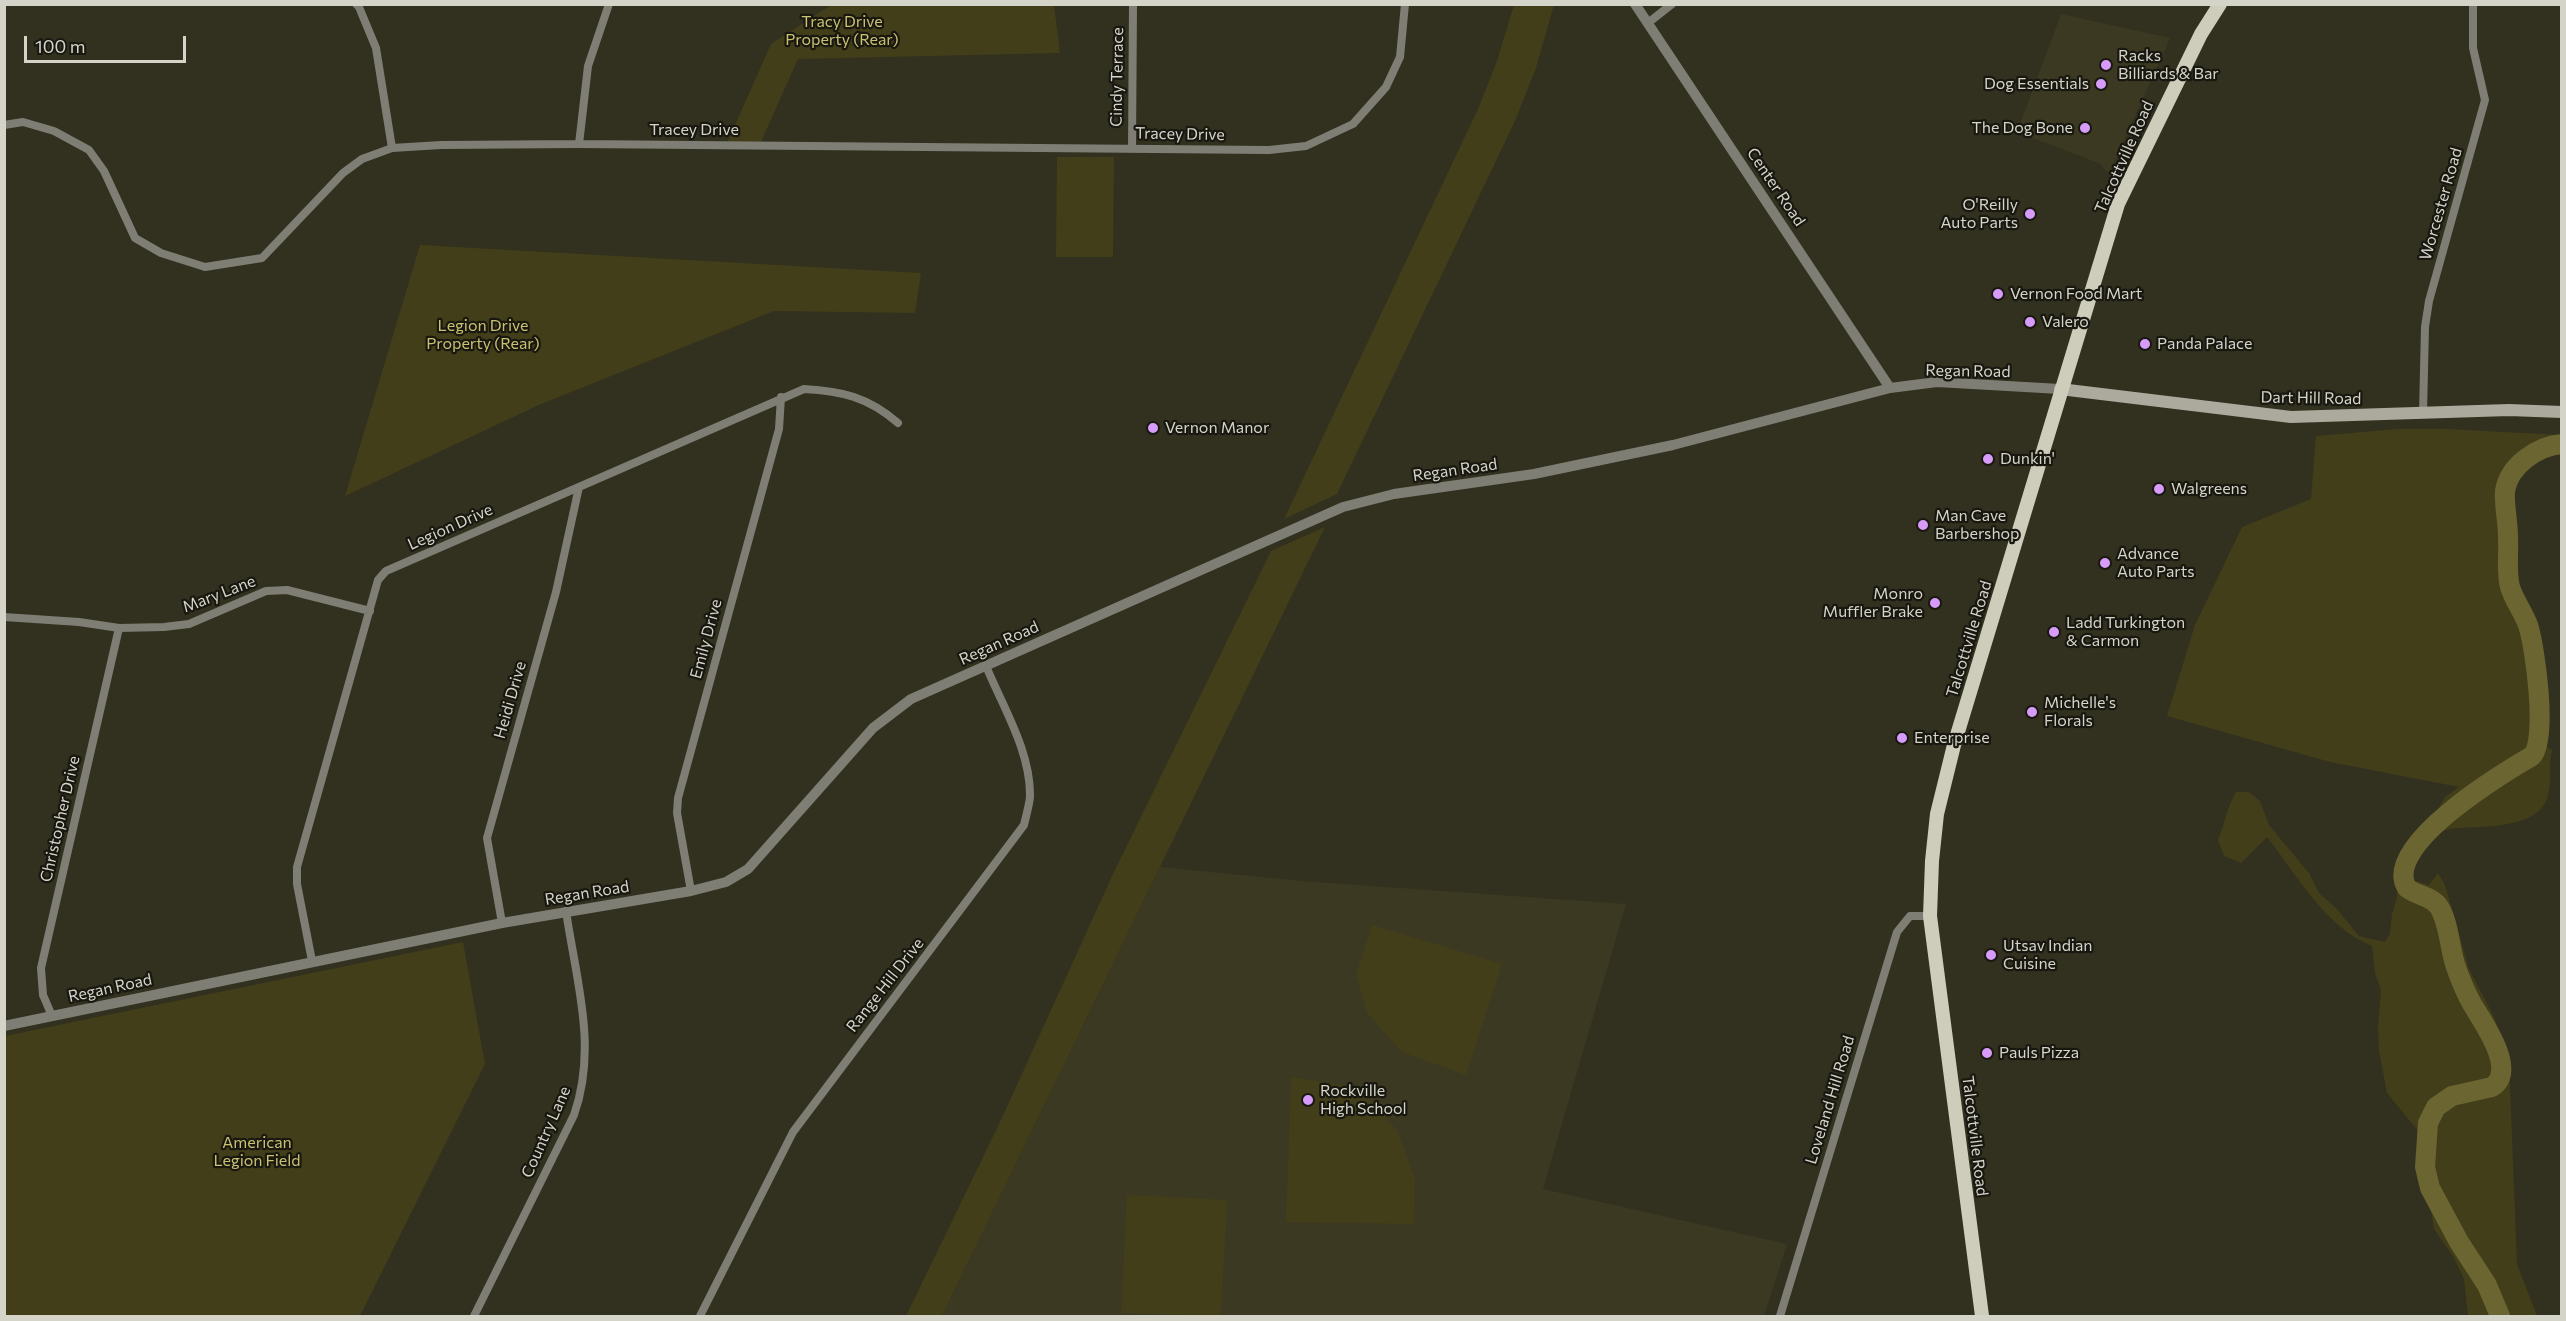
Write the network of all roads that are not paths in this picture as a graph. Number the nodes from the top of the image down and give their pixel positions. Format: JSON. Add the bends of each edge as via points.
{"nodes":[{"id":1,"x":609,"y":4,"type":"edge"},
{"id":2,"x":1133,"y":4,"type":"edge"},
{"id":3,"x":1405,"y":4,"type":"edge"},
{"id":4,"x":1635,"y":4,"type":"edge"},
{"id":5,"x":1672,"y":4,"type":"edge"},
{"id":6,"x":2220,"y":4,"type":"edge"},
{"id":7,"x":2473,"y":4,"type":"edge"},
{"id":8,"x":359,"y":5,"type":"edge"},
{"id":9,"x":1648,"y":23,"type":"junction"},
{"id":10,"x":4,"y":125,"type":"edge"},
{"id":11,"x":579,"y":144,"type":"junction"},
{"id":12,"x":392,"y":148,"type":"junction"},
{"id":13,"x":1131,"y":149,"type":"junction"},
{"id":14,"x":1890,"y":388,"type":"junction"},
{"id":15,"x":2060,"y":389,"type":"junction"},
{"id":16,"x":781,"y":397,"type":"junction"},
{"id":17,"x":2562,"y":412,"type":"edge"},
{"id":18,"x":2423,"y":413,"type":"junction"},
{"id":19,"x":898,"y":423,"type":"dead end"},
{"id":20,"x":579,"y":487,"type":"junction"},
{"id":21,"x":370,"y":611,"type":"junction"},
{"id":22,"x":4,"y":617,"type":"edge"},
{"id":23,"x":119,"y":628,"type":"junction"},
{"id":24,"x":986,"y":666,"type":"junction"},
{"id":25,"x":691,"y":891,"type":"junction"},
{"id":26,"x":566,"y":911,"type":"junction"},
{"id":27,"x":1930,"y":916,"type":"junction"},
{"id":28,"x":502,"y":922,"type":"junction"},
{"id":29,"x":312,"y":961,"type":"junction"},
{"id":30,"x":52,"y":1016,"type":"junction"},
{"id":31,"x":4,"y":1026,"type":"edge"},
{"id":32,"x":474,"y":1317,"type":"edge"},
{"id":33,"x":700,"y":1317,"type":"edge"},
{"id":34,"x":1780,"y":1317,"type":"edge"},
{"id":35,"x":1982,"y":1317,"type":"edge"}],
"edges":[{"from":1,"to":11,"type":"street","via":[[588,66]]},
{"from":2,"to":13,"type":"street","name":"Cindy Terrace"},
{"from":3,"to":13,"type":"street","name":"Tracey Drive","via":[[1400,57],[1386,87],[1353,124],[1306,146],[1269,150]]},
{"from":4,"to":9,"type":"street","name":"Center Road"},
{"from":5,"to":9,"type":"street"},
{"from":6,"to":15,"type":"main road","name":"Talcottville Road","via":[[2201,33],[2118,204]]},
{"from":7,"to":18,"type":"street","name":"Worcester Road","via":[[2473,48],[2485,100],[2429,301]]},
{"from":8,"to":12,"type":"street","via":[[376,48]]},
{"from":9,"to":14,"type":"street","name":"Center Road"},
{"from":10,"to":12,"type":"street","name":"Tracey Drive","via":[[23,122],[54,131],[89,150],[104,171],[135,238],[161,253],[204,267],[262,258],[343,173],[362,159]]},
{"from":11,"to":12,"type":"street","name":"Tracey Drive"},
{"from":11,"to":13,"type":"street","name":"Tracey Drive"},
{"from":14,"to":15,"type":"street","name":"Regan Road","via":[[1937,382]]},
{"from":14,"to":24,"type":"street","name":"Regan Road","via":[[1673,445],[1534,474],[1394,494],[1343,507]]},
{"from":15,"to":18,"type":"main road","name":"Dart Hill Road","via":[[2291,417]]},
{"from":15,"to":27,"type":"main road","name":"Talcottville Road","via":[[1937,814]]},
{"from":16,"to":19,"type":"street","name":"Legion Drive","via":[[804,389],[837,391],[880,407]]},
{"from":16,"to":20,"type":"street","name":"Legion Drive"},
{"from":16,"to":25,"type":"street","name":"Emily Drive","via":[[779,429],[678,798],[677,813]]},
{"from":17,"to":18,"type":"main road","name":"Dart Hill Road"},
{"from":20,"to":21,"type":"street","name":"Legion Drive","via":[[386,571],[378,580]]},
{"from":20,"to":28,"type":"street","name":"Heidi Drive","via":[[556,592],[487,838]]},
{"from":21,"to":23,"type":"street","name":"Mary Lane","via":[[287,590],[266,591],[189,624]]},
{"from":21,"to":29,"type":"street","name":"Legion Drive","via":[[297,867]]},
{"from":22,"to":23,"type":"street","name":"Mary Lane"},
{"from":23,"to":30,"type":"street","name":"Christopher Drive","via":[[41,968],[43,995]]},
{"from":24,"to":25,"type":"street","name":"Regan Road","via":[[911,699],[887,715],[748,869],[726,882]]},
{"from":24,"to":33,"type":"street","name":"Range Hill Drive","via":[[1028,769],[1030,798],[1024,825],[793,1132]]},
{"from":25,"to":26,"type":"street","name":"Regan Road"},
{"from":26,"to":28,"type":"street","name":"Regan Road"},
{"from":26,"to":32,"type":"street","name":"Country Lane","via":[[583,1012],[586,1050],[581,1094]]},
{"from":27,"to":34,"type":"street","name":"Loveland Hill Road","via":[[1910,916],[1897,932]]},
{"from":27,"to":35,"type":"main road","name":"Talcottville Road"},
{"from":28,"to":29,"type":"street","name":"Regan Road"},
{"from":29,"to":30,"type":"street","name":"Regan Road"},
{"from":30,"to":31,"type":"street","name":"Regan Road"}]}
